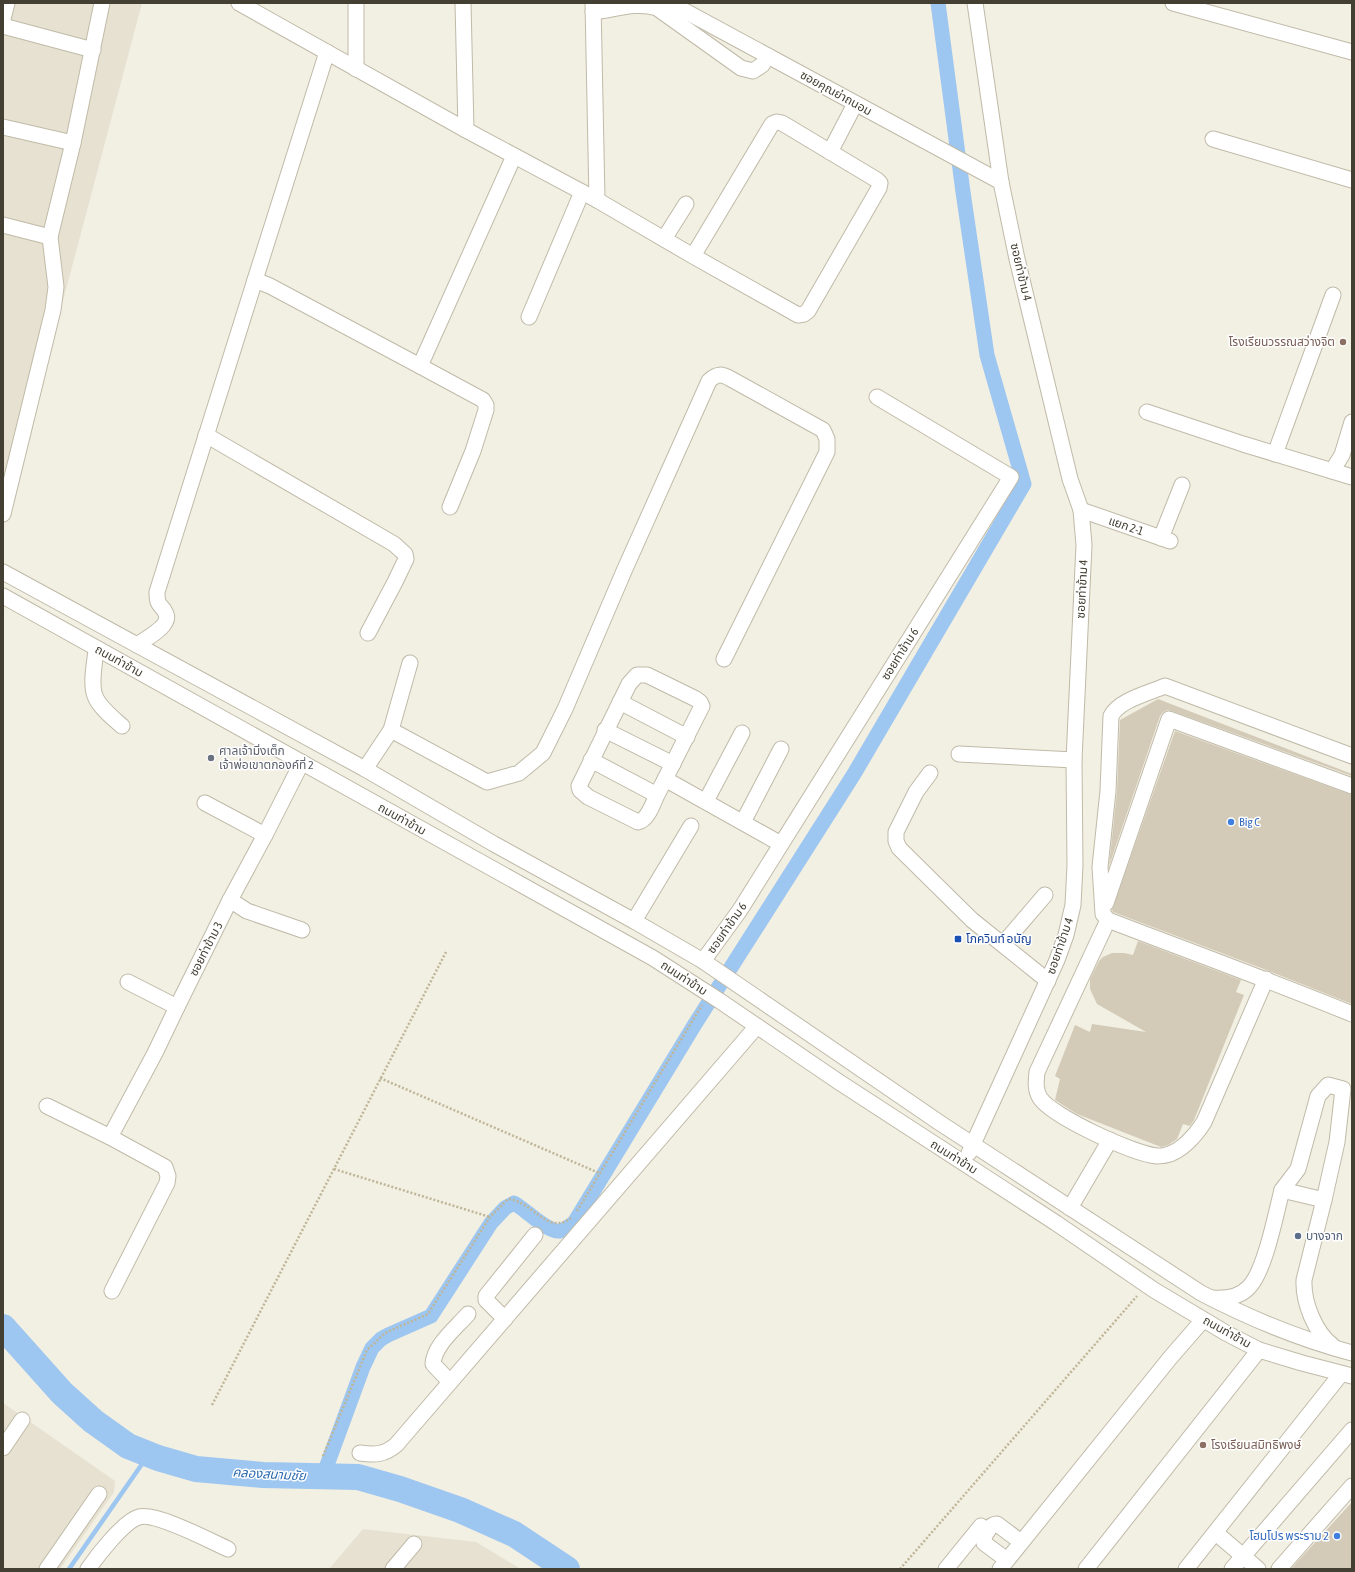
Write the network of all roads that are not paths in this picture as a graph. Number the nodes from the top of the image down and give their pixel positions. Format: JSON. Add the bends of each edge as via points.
{"nodes":[{"id":1,"x":7,"y":3,"type":"edge"},
{"id":2,"x":102,"y":3,"type":"edge"},
{"id":3,"x":356,"y":3,"type":"edge"},
{"id":4,"x":463,"y":3,"type":"edge"},
{"id":5,"x":670,"y":3,"type":"edge"},
{"id":6,"x":975,"y":3,"type":"edge"},
{"id":7,"x":1173,"y":3,"type":"edge"},
{"id":8,"x":247,"y":5,"type":"edge"},
{"id":9,"x":593,"y":7,"type":"edge"},
{"id":10,"x":3,"y":19,"type":"edge"},
{"id":11,"x":3,"y":26,"type":"edge"},
{"id":12,"x":93,"y":50,"type":"junction"},
{"id":13,"x":327,"y":52,"type":"junction"},
{"id":14,"x":1352,"y":52,"type":"edge"},
{"id":15,"x":768,"y":56,"type":"junction"},
{"id":16,"x":356,"y":69,"type":"junction"},
{"id":17,"x":856,"y":104,"type":"junction"},
{"id":18,"x":3,"y":127,"type":"edge"},
{"id":19,"x":466,"y":130,"type":"junction"},
{"id":20,"x":1212,"y":139,"type":"dead end"},
{"id":21,"x":73,"y":143,"type":"junction"},
{"id":22,"x":830,"y":152,"type":"junction"},
{"id":23,"x":514,"y":156,"type":"junction"},
{"id":24,"x":1352,"y":180,"type":"edge"},
{"id":25,"x":1001,"y":182,"type":"junction"},
{"id":26,"x":582,"y":192,"type":"junction"},
{"id":27,"x":597,"y":200,"type":"junction"},
{"id":28,"x":686,"y":204,"type":"dead end"},
{"id":29,"x":3,"y":225,"type":"edge"},
{"id":30,"x":50,"y":237,"type":"junction"},
{"id":31,"x":664,"y":239,"type":"junction"},
{"id":32,"x":693,"y":256,"type":"junction"},
{"id":33,"x":255,"y":280,"type":"junction"},
{"id":34,"x":1333,"y":295,"type":"dead end"},
{"id":35,"x":529,"y":316,"type":"dead end"},
{"id":36,"x":420,"y":366,"type":"junction"},
{"id":37,"x":877,"y":397,"type":"dead end"},
{"id":38,"x":1146,"y":412,"type":"dead end"},
{"id":39,"x":1352,"y":422,"type":"edge"},
{"id":40,"x":206,"y":435,"type":"junction"},
{"id":41,"x":1347,"y":453,"type":"edge"},
{"id":42,"x":1275,"y":454,"type":"junction"},
{"id":43,"x":1332,"y":471,"type":"junction"},
{"id":44,"x":1352,"y":477,"type":"edge"},
{"id":45,"x":1182,"y":485,"type":"dead end"},
{"id":46,"x":450,"y":507,"type":"dead end"},
{"id":47,"x":1081,"y":510,"type":"junction"},
{"id":48,"x":3,"y":514,"type":"edge"},
{"id":49,"x":3,"y":572,"type":"edge"},
{"id":50,"x":3,"y":596,"type":"edge"},
{"id":51,"x":368,"y":633,"type":"dead end"},
{"id":52,"x":137,"y":645,"type":"junction"},
{"id":53,"x":96,"y":649,"type":"junction"},
{"id":54,"x":724,"y":659,"type":"dead end"},
{"id":55,"x":410,"y":663,"type":"dead end"},
{"id":56,"x":620,"y":702,"type":"junction"},
{"id":57,"x":122,"y":726,"type":"dead end"},
{"id":58,"x":391,"y":730,"type":"junction"},
{"id":59,"x":605,"y":730,"type":"junction"},
{"id":60,"x":742,"y":733,"type":"dead end"},
{"id":61,"x":687,"y":737,"type":"junction"},
{"id":62,"x":782,"y":750,"type":"dead end"},
{"id":63,"x":959,"y":754,"type":"dead end"},
{"id":64,"x":1352,"y":756,"type":"edge"},
{"id":65,"x":591,"y":760,"type":"junction"},
{"id":66,"x":1074,"y":760,"type":"junction"},
{"id":67,"x":302,"y":762,"type":"junction"},
{"id":68,"x":673,"y":764,"type":"junction"},
{"id":69,"x":364,"y":769,"type":"junction"},
{"id":70,"x":930,"y":773,"type":"dead end"},
{"id":71,"x":665,"y":779,"type":"junction"},
{"id":72,"x":1352,"y":786,"type":"edge"},
{"id":73,"x":657,"y":795,"type":"junction"},
{"id":74,"x":706,"y":801,"type":"junction"},
{"id":75,"x":205,"y":803,"type":"dead end"},
{"id":76,"x":743,"y":822,"type":"junction"},
{"id":77,"x":691,"y":826,"type":"dead end"},
{"id":78,"x":265,"y":835,"type":"junction"},
{"id":79,"x":782,"y":844,"type":"junction"},
{"id":80,"x":1045,"y":894,"type":"dead end"},
{"id":81,"x":230,"y":900,"type":"junction"},
{"id":82,"x":1105,"y":917,"type":"junction"},
{"id":83,"x":634,"y":921,"type":"junction"},
{"id":84,"x":302,"y":930,"type":"dead end"},
{"id":85,"x":1003,"y":944,"type":"junction"},
{"id":86,"x":708,"y":965,"type":"junction"},
{"id":87,"x":1266,"y":979,"type":"junction"},
{"id":88,"x":1048,"y":981,"type":"junction"},
{"id":89,"x":128,"y":982,"type":"dead end"},
{"id":90,"x":177,"y":1007,"type":"junction"},
{"id":91,"x":1352,"y":1014,"type":"edge"},
{"id":92,"x":757,"y":1026,"type":"junction"},
{"id":93,"x":47,"y":1106,"type":"dead end"},
{"id":94,"x":110,"y":1137,"type":"junction"},
{"id":95,"x":1110,"y":1140,"type":"junction"},
{"id":96,"x":974,"y":1145,"type":"junction"},
{"id":97,"x":964,"y":1163,"type":"junction"},
{"id":98,"x":1282,"y":1190,"type":"junction"},
{"id":99,"x":1324,"y":1200,"type":"junction"},
{"id":100,"x":1070,"y":1208,"type":"junction"},
{"id":101,"x":535,"y":1235,"type":"dead end"},
{"id":102,"x":112,"y":1291,"type":"dead end"},
{"id":103,"x":1212,"y":1298,"type":"junction"},
{"id":104,"x":468,"y":1314,"type":"dead end"},
{"id":105,"x":505,"y":1319,"type":"junction"},
{"id":106,"x":1204,"y":1320,"type":"junction"},
{"id":107,"x":1335,"y":1348,"type":"junction"},
{"id":108,"x":1259,"y":1350,"type":"junction"},
{"id":109,"x":1352,"y":1353,"type":"edge"},
{"id":110,"x":1346,"y":1375,"type":"edge"},
{"id":111,"x":450,"y":1382,"type":"junction"},
{"id":112,"x":22,"y":1420,"type":"dead end"},
{"id":113,"x":1352,"y":1430,"type":"edge"},
{"id":114,"x":3,"y":1448,"type":"edge"},
{"id":115,"x":360,"y":1453,"type":"dead end"},
{"id":116,"x":1352,"y":1486,"type":"edge"},
{"id":117,"x":99,"y":1494,"type":"dead end"},
{"id":118,"x":988,"y":1531,"type":"junction"},
{"id":119,"x":1216,"y":1533,"type":"junction"},
{"id":120,"x":1021,"y":1542,"type":"junction"},
{"id":121,"x":414,"y":1544,"type":"dead end"},
{"id":122,"x":228,"y":1549,"type":"dead end"},
{"id":123,"x":1243,"y":1557,"type":"junction"},
{"id":124,"x":1003,"y":1565,"type":"edge"},
{"id":125,"x":47,"y":1569,"type":"edge"},
{"id":126,"x":88,"y":1569,"type":"edge"},
{"id":127,"x":393,"y":1569,"type":"edge"},
{"id":128,"x":946,"y":1569,"type":"edge"},
{"id":129,"x":1086,"y":1569,"type":"edge"},
{"id":130,"x":1186,"y":1569,"type":"edge"},
{"id":131,"x":1232,"y":1569,"type":"edge"},
{"id":132,"x":1258,"y":1569,"type":"edge"},
{"id":133,"x":1279,"y":1569,"type":"edge"}],
"edges":[{"from":1,"to":10,"type":"street"},
{"from":2,"to":12,"type":"street"},
{"from":3,"to":16,"type":"street"},
{"from":4,"to":19,"type":"street"},
{"from":5,"to":15,"type":"street","name":"ซอยคุณย่าถนอม"},
{"from":6,"to":25,"type":"street","name":"ซอยท่าข้าม 4"},
{"from":7,"to":14,"type":"street"},
{"from":8,"to":13,"type":"street"},
{"from":9,"to":15,"type":"street","via":[[647,5],[657,8],[741,68],[753,71],[762,65]]},
{"from":9,"to":27,"type":"street"},
{"from":11,"to":12,"type":"street"},
{"from":12,"to":21,"type":"street"},
{"from":13,"to":16,"type":"street"},
{"from":13,"to":33,"type":"street"},
{"from":15,"to":17,"type":"street","name":"ซอยคุณย่าถนอม"},
{"from":16,"to":19,"type":"street"},
{"from":17,"to":22,"type":"street"},
{"from":17,"to":25,"type":"street","name":"ซอยคุณย่าถนอม"},
{"from":18,"to":21,"type":"street"},
{"from":19,"to":23,"type":"street"},
{"from":20,"to":24,"type":"street"},
{"from":21,"to":30,"type":"street"},
{"from":22,"to":32,"type":"street","via":[[782,123],[772,124]]},
{"from":22,"to":32,"type":"street","via":[[880,183],[804,314],[798,315]]},
{"from":23,"to":26,"type":"street"},
{"from":23,"to":36,"type":"street"},
{"from":25,"to":47,"type":"street","name":"ซอยท่าข้าม 4","via":[[1068,471]]},
{"from":26,"to":27,"type":"street"},
{"from":26,"to":35,"type":"street"},
{"from":27,"to":31,"type":"street"},
{"from":28,"to":31,"type":"street"},
{"from":29,"to":30,"type":"street"},
{"from":30,"to":48,"type":"street","via":[[56,287],[54,310]]},
{"from":31,"to":32,"type":"street"},
{"from":33,"to":36,"type":"street"},
{"from":33,"to":40,"type":"street"},
{"from":34,"to":42,"type":"street"},
{"from":36,"to":46,"type":"street","via":[[483,400],[486,405],[473,451]]},
{"from":37,"to":79,"type":"street","name":"ซอยท่าข้าม 6","via":[[1011,477]]},
{"from":38,"to":42,"type":"street"},
{"from":39,"to":41,"type":"street"},
{"from":40,"to":51,"type":"street","via":[[394,544],[405,554],[406,559]]},
{"from":40,"to":52,"type":"street","via":[[156,592],[157,603],[167,617],[162,628]]},
{"from":41,"to":43,"type":"street"},
{"from":42,"to":43,"type":"street"},
{"from":43,"to":44,"type":"street"},
{"from":45,"to":47,"type":"street","name":"แยก 2-1","via":[[1166,539]]},
{"from":47,"to":66,"type":"street","name":"ซอยท่าข้าม 4","via":[[1084,544]]},
{"from":49,"to":52,"type":"street","name":"ถนนท่าข้าม"},
{"from":50,"to":53,"type":"street","name":"ถนนท่าข้าม"},
{"from":52,"to":69,"type":"street","name":"ถนนท่าข้าม"},
{"from":53,"to":57,"type":"street","via":[[93,686],[95,697]]},
{"from":53,"to":67,"type":"street","name":"ถนนท่าข้าม"},
{"from":54,"to":58,"type":"street","via":[[827,452],[827,439],[823,430],[731,379],[715,375],[708,380],[544,753],[519,773],[487,782]]},
{"from":55,"to":58,"type":"street"},
{"from":56,"to":59,"type":"street"},
{"from":56,"to":61,"type":"street"},
{"from":56,"to":61,"type":"street","via":[[633,679],[642,674],[696,699],[702,706]]},
{"from":58,"to":69,"type":"street"},
{"from":59,"to":65,"type":"street"},
{"from":59,"to":68,"type":"street"},
{"from":60,"to":74,"type":"street"},
{"from":61,"to":68,"type":"street"},
{"from":62,"to":76,"type":"street"},
{"from":63,"to":66,"type":"street"},
{"from":64,"to":82,"type":"street","via":[[1165,686],[1122,704],[1112,716],[1100,867]]},
{"from":65,"to":73,"type":"street"},
{"from":65,"to":73,"type":"street","via":[[579,786],[588,797],[638,822],[645,818]]},
{"from":66,"to":88,"type":"street","name":"ซอยท่าข้าม 4","via":[[1073,905],[1066,935]]},
{"from":67,"to":78,"type":"street","name":"ซอยท่าข้าม 3"},
{"from":67,"to":92,"type":"street","name":"ถนนท่าข้าม","via":[[653,958]]},
{"from":68,"to":71,"type":"street"},
{"from":69,"to":83,"type":"street","name":"ถนนท่าข้าม"},
{"from":70,"to":85,"type":"street","via":[[906,810],[896,832],[896,841],[972,920]]},
{"from":71,"to":73,"type":"street"},
{"from":71,"to":74,"type":"street"},
{"from":72,"to":82,"type":"street","via":[[1169,720],[1114,876]]},
{"from":74,"to":76,"type":"street"},
{"from":75,"to":78,"type":"street"},
{"from":76,"to":79,"type":"street"},
{"from":77,"to":83,"type":"street"},
{"from":78,"to":81,"type":"street","name":"ซอยท่าข้าม 3"},
{"from":79,"to":86,"type":"street","name":"ซอยท่าข้าม 6"},
{"from":80,"to":85,"type":"street"},
{"from":81,"to":84,"type":"street","via":[[247,911]]},
{"from":81,"to":90,"type":"street","name":"ซอยท่าข้าม 3"},
{"from":82,"to":87,"type":"street","via":[[1192,953]]},
{"from":82,"to":95,"type":"street","via":[[1037,1072],[1036,1088],[1041,1099],[1064,1117]]},
{"from":83,"to":86,"type":"street","name":"ถนนท่าข้าม"},
{"from":85,"to":88,"type":"street"},
{"from":86,"to":96,"type":"street","name":"ถนนท่าข้าม"},
{"from":87,"to":91,"type":"street"},
{"from":87,"to":95,"type":"street","via":[[1204,1122],[1195,1135],[1178,1151],[1158,1156]]},
{"from":88,"to":96,"type":"street","name":"ซอยท่าข้าม 4"},
{"from":89,"to":90,"type":"street"},
{"from":90,"to":94,"type":"street","name":"ซอยท่าข้าม 3"},
{"from":92,"to":97,"type":"street","name":"ถนนท่าข้าม"},
{"from":92,"to":105,"type":"street"},
{"from":93,"to":94,"type":"street"},
{"from":94,"to":102,"type":"street","via":[[165,1167],[168,1176],[168,1183]]},
{"from":95,"to":100,"type":"street"},
{"from":96,"to":97,"type":"street","name":"ซอยท่าข้าม 4"},
{"from":96,"to":100,"type":"street","name":"ถนนท่าข้าม"},
{"from":97,"to":106,"type":"street","name":"ถนนท่าข้าม"},
{"from":98,"to":99,"type":"street"},
{"from":98,"to":99,"type":"street","via":[[1298,1169],[1318,1096],[1328,1085],[1342,1089],[1337,1142]]},
{"from":98,"to":103,"type":"street","via":[[1263,1261],[1249,1287],[1235,1296],[1224,1299]]},
{"from":99,"to":107,"type":"street","via":[[1303,1290],[1318,1331],[1325,1341]]},
{"from":100,"to":103,"type":"street","name":"ถนนท่าข้าม"},
{"from":101,"to":105,"type":"street","via":[[486,1296],[486,1300]]},
{"from":103,"to":107,"type":"street","name":"ถนนท่าข้าม","via":[[1272,1327]]},
{"from":104,"to":111,"type":"street","via":[[434,1357],[433,1364]]},
{"from":105,"to":111,"type":"street"},
{"from":106,"to":108,"type":"street","name":"ถนนท่าข้าม"},
{"from":106,"to":120,"type":"street","via":[[1170,1358]]},
{"from":107,"to":109,"type":"street","name":"ถนนท่าข้าม"},
{"from":108,"to":110,"type":"street","name":"ถนนท่าข้าม"},
{"from":108,"to":129,"type":"street"},
{"from":110,"to":119,"type":"street"},
{"from":111,"to":115,"type":"street","via":[[388,1452]]},
{"from":112,"to":114,"type":"street"},
{"from":113,"to":123,"type":"street"},
{"from":116,"to":133,"type":"street"},
{"from":117,"to":125,"type":"street"},
{"from":118,"to":120,"type":"street","via":[[994,1524],[998,1524]]},
{"from":118,"to":124,"type":"street","via":[[984,1543]]},
{"from":118,"to":128,"type":"street","via":[[983,1526],[980,1527]]},
{"from":119,"to":123,"type":"street"},
{"from":119,"to":130,"type":"street"},
{"from":120,"to":124,"type":"street"},
{"from":121,"to":127,"type":"street"},
{"from":122,"to":126,"type":"street","via":[[167,1522],[149,1516],[139,1516],[129,1521],[96,1556]]},
{"from":123,"to":131,"type":"street"},
{"from":123,"to":132,"type":"street"}]}
